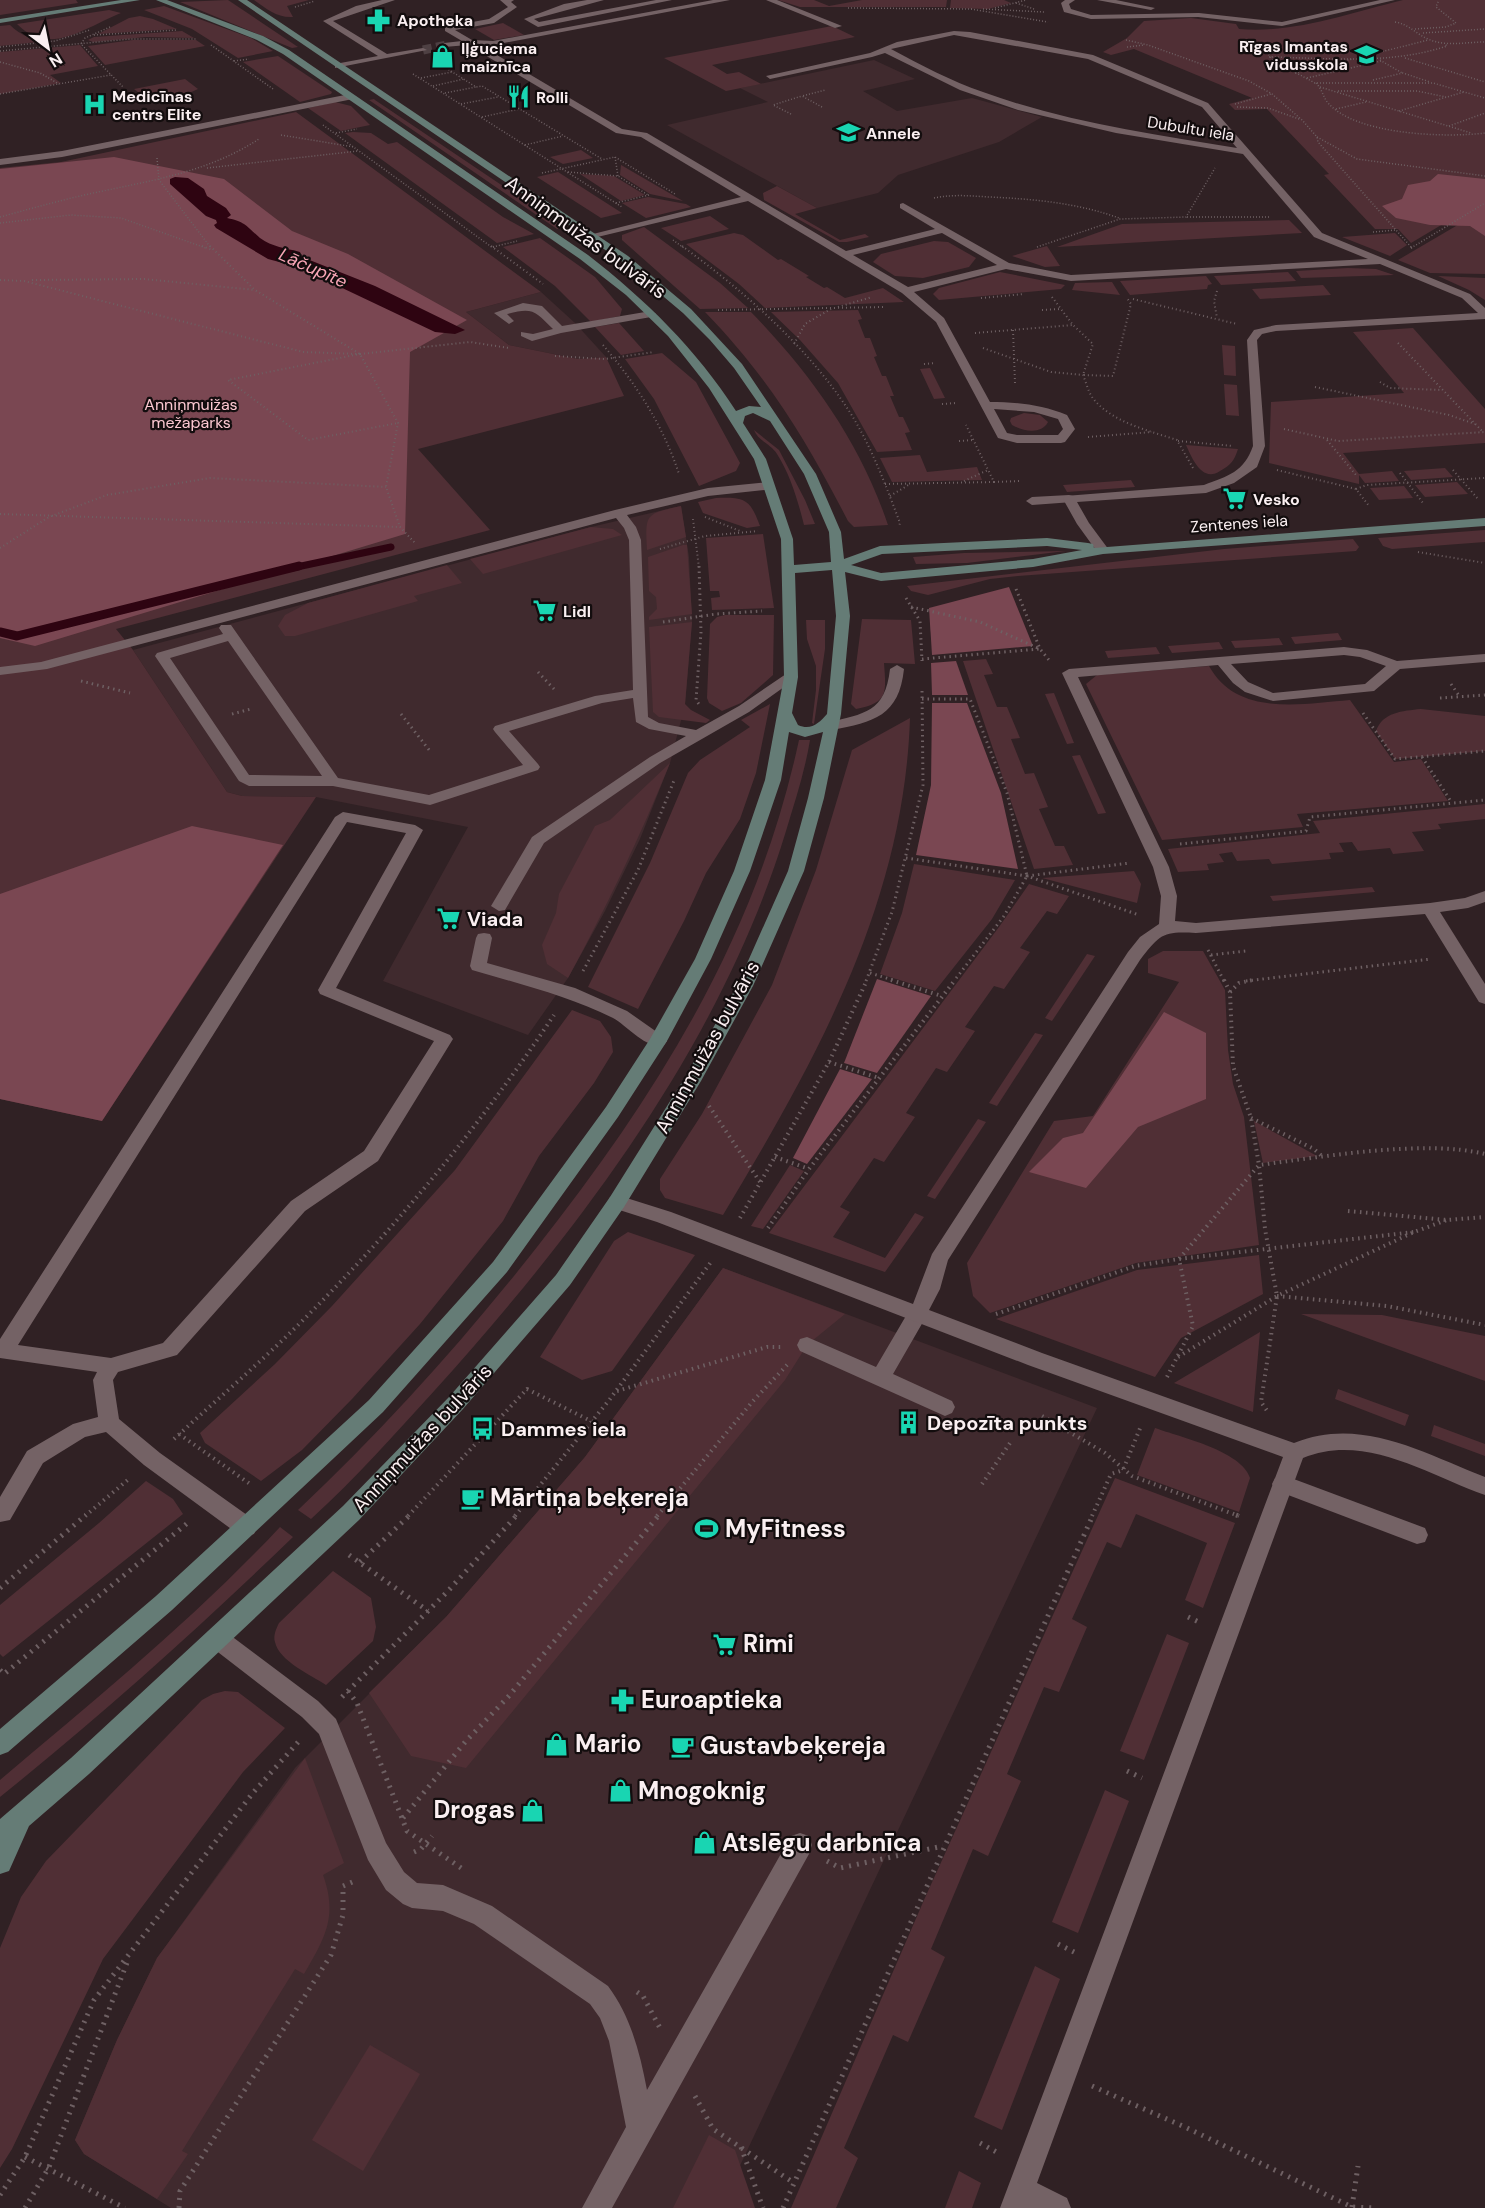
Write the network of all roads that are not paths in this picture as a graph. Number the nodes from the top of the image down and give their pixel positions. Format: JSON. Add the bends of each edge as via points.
{"nodes":[{"id":1,"x":136,"y":0,"type":"edge"},
{"id":2,"x":160,"y":0,"type":"edge"},
{"id":3,"x":242,"y":0,"type":"edge"},
{"id":4,"x":391,"y":0,"type":"edge"},
{"id":5,"x":510,"y":0,"type":"edge"},
{"id":6,"x":556,"y":0,"type":"edge"},
{"id":7,"x":600,"y":0,"type":"edge"},
{"id":8,"x":668,"y":0,"type":"edge"},
{"id":9,"x":726,"y":0,"type":"edge"},
{"id":10,"x":770,"y":0,"type":"edge"},
{"id":11,"x":1071,"y":0,"type":"edge"},
{"id":12,"x":1101,"y":0,"type":"edge"},
{"id":13,"x":1391,"y":0,"type":"edge"},
{"id":14,"x":645,"y":2,"type":"edge"},
{"id":15,"x":87,"y":4,"type":"edge"},
{"id":16,"x":567,"y":6,"type":"junction"},
{"id":17,"x":1198,"y":15,"type":"junction"},
{"id":18,"x":0,"y":21,"type":"edge"},
{"id":19,"x":838,"y":26,"type":"dead end"},
{"id":20,"x":470,"y":42,"type":"junction"},
{"id":21,"x":447,"y":45,"type":"tunnel mouth"},
{"id":22,"x":1041,"y":48,"type":"junction"},
{"id":23,"x":421,"y":50,"type":"tunnel mouth"},
{"id":24,"x":886,"y":50,"type":"junction"},
{"id":25,"x":385,"y":57,"type":"junction"},
{"id":26,"x":1075,"y":64,"type":"dead end"},
{"id":27,"x":338,"y":66,"type":"junction"},
{"id":28,"x":1105,"y":74,"type":"dead end"},
{"id":29,"x":770,"y":76,"type":"dead end"},
{"id":30,"x":1150,"y":82,"type":"junction"},
{"id":31,"x":376,"y":91,"type":"junction"},
{"id":32,"x":350,"y":97,"type":"junction"},
{"id":33,"x":1245,"y":152,"type":"junction"},
{"id":34,"x":0,"y":162,"type":"edge"},
{"id":35,"x":749,"y":198,"type":"junction"},
{"id":36,"x":903,"y":206,"type":"dead end"},
{"id":37,"x":943,"y":231,"type":"junction"},
{"id":38,"x":593,"y":237,"type":"junction"},
{"id":39,"x":845,"y":254,"type":"junction"},
{"id":40,"x":1382,"y":262,"type":"junction"},
{"id":41,"x":1006,"y":266,"type":"junction"},
{"id":42,"x":906,"y":291,"type":"junction"},
{"id":43,"x":651,"y":314,"type":"junction"},
{"id":44,"x":1485,"y":315,"type":"edge"},
{"id":45,"x":509,"y":321,"type":"dead end"},
{"id":46,"x":560,"y":330,"type":"junction"},
{"id":47,"x":525,"y":333,"type":"dead end"},
{"id":48,"x":985,"y":406,"type":"junction"},
{"id":49,"x":775,"y":419,"type":"junction"},
{"id":50,"x":737,"y":425,"type":"junction"},
{"id":51,"x":770,"y":486,"type":"junction"},
{"id":52,"x":1069,"y":499,"type":"junction"},
{"id":53,"x":1032,"y":501,"type":"dead end"},
{"id":54,"x":619,"y":513,"type":"junction"},
{"id":55,"x":1485,"y":522,"type":"edge"},
{"id":56,"x":1104,"y":550,"type":"junction"},
{"id":57,"x":838,"y":566,"type":"junction"},
{"id":58,"x":788,"y":569,"type":"junction"},
{"id":59,"x":220,"y":618,"type":"junction"},
{"id":60,"x":232,"y":636,"type":"junction"},
{"id":61,"x":1485,"y":658,"type":"edge"},
{"id":62,"x":1222,"y":661,"type":"junction"},
{"id":63,"x":1396,"y":665,"type":"junction"},
{"id":64,"x":897,"y":669,"type":"dead end"},
{"id":65,"x":0,"y":671,"type":"edge"},
{"id":66,"x":791,"y":678,"type":"junction"},
{"id":67,"x":639,"y":693,"type":"junction"},
{"id":68,"x":785,"y":713,"type":"junction"},
{"id":69,"x":833,"y":720,"type":"junction"},
{"id":70,"x":697,"y":736,"type":"junction"},
{"id":71,"x":333,"y":781,"type":"junction"},
{"id":72,"x":1485,"y":896,"type":"edge"},
{"id":73,"x":499,"y":906,"type":"dead end"},
{"id":74,"x":1430,"y":908,"type":"junction"},
{"id":75,"x":1167,"y":926,"type":"junction"},
{"id":76,"x":484,"y":938,"type":"dead end"},
{"id":77,"x":1485,"y":998,"type":"edge"},
{"id":78,"x":658,"y":1041,"type":"junction"},
{"id":79,"x":617,"y":1202,"type":"junction"},
{"id":80,"x":917,"y":1315,"type":"junction"},
{"id":81,"x":807,"y":1346,"type":"road end"},
{"id":82,"x":111,"y":1366,"type":"junction"},
{"id":83,"x":880,"y":1378,"type":"junction"},
{"id":84,"x":945,"y":1407,"type":"dead end"},
{"id":85,"x":109,"y":1423,"type":"junction"},
{"id":86,"x":1295,"y":1452,"type":"junction"},
{"id":87,"x":1283,"y":1484,"type":"junction"},
{"id":88,"x":1485,"y":1486,"type":"edge"},
{"id":89,"x":2,"y":1513,"type":"dead end"},
{"id":90,"x":246,"y":1527,"type":"junction"},
{"id":91,"x":1417,"y":1535,"type":"dead end"},
{"id":92,"x":218,"y":1639,"type":"junction"},
{"id":93,"x":0,"y":1744,"type":"edge"},
{"id":94,"x":9,"y":1828,"type":"edge"},
{"id":95,"x":800,"y":1845,"type":"road end"},
{"id":96,"x":0,"y":1862,"type":"edge"},
{"id":97,"x":640,"y":2128,"type":"junction"},
{"id":98,"x":1018,"y":2198,"type":"edge"},
{"id":99,"x":596,"y":2208,"type":"edge"},
{"id":100,"x":1057,"y":2208,"type":"edge"}],
"edges":[{"from":1,"to":15,"type":"street"},
{"from":2,"to":32,"type":"street","name":"Anniņmuižas bulvāris","via":[[260,38]]},
{"from":3,"to":27,"type":"street","name":"Anniņmuižas bulvāris"},
{"from":4,"to":25,"type":"street","via":[[327,21]]},
{"from":5,"to":20,"type":"street","via":[[503,1],[513,7],[491,21],[448,29]]},
{"from":6,"to":16,"type":"street"},
{"from":7,"to":16,"type":"street"},
{"from":8,"to":14,"type":"street"},
{"from":9,"to":20,"type":"street","via":[[493,43]]},
{"from":10,"to":19,"type":"street"},
{"from":11,"to":17,"type":"street","via":[[1065,7],[1091,17]]},
{"from":12,"to":17,"type":"street"},
{"from":13,"to":17,"type":"street","via":[[1296,22],[1260,23]]},
{"from":14,"to":16,"type":"street","via":[[538,25],[528,19]]},
{"from":15,"to":18,"type":"street"},
{"from":20,"to":21,"type":"street"},
{"from":20,"to":35,"type":"street","via":[[619,131],[644,135]]},
{"from":22,"to":24,"type":"street","via":[[954,33],[897,44]]},
{"from":22,"to":26,"type":"street"},
{"from":22,"to":30,"type":"street","via":[[1090,57]]},
{"from":23,"to":25,"type":"street"},
{"from":24,"to":29,"type":"street"},
{"from":24,"to":33,"type":"street","name":"Dubultu iela","via":[[972,92],[1019,108],[1126,133]]},
{"from":25,"to":27,"type":"street"},
{"from":27,"to":31,"type":"street","name":"Anniņmuižas bulvāris"},
{"from":28,"to":30,"type":"street","via":[[1125,81]]},
{"from":30,"to":33,"type":"street","via":[[1205,105]]},
{"from":31,"to":32,"type":"street"},
{"from":31,"to":38,"type":"street","name":"Anniņmuižas bulvāris"},
{"from":32,"to":34,"type":"street","via":[[62,154]]},
{"from":32,"to":43,"type":"street","name":"Anniņmuižas bulvāris","via":[[584,257]]},
{"from":33,"to":40,"type":"street","name":"Dubultu iela","via":[[1318,235]]},
{"from":35,"to":38,"type":"street"},
{"from":35,"to":39,"type":"street"},
{"from":36,"to":37,"type":"street"},
{"from":37,"to":39,"type":"street"},
{"from":37,"to":41,"type":"street"},
{"from":38,"to":49,"type":"street","name":"Anniņmuižas bulvāris","via":[[653,282],[714,338]]},
{"from":39,"to":42,"type":"street"},
{"from":40,"to":41,"type":"street","via":[[1071,278]]},
{"from":40,"to":44,"type":"street","name":"Dubultu iela","via":[[1466,296]]},
{"from":41,"to":42,"type":"street"},
{"from":42,"to":48,"type":"street","via":[[940,320]]},
{"from":43,"to":46,"type":"street"},
{"from":43,"to":50,"type":"street","name":"Anniņmuižas bulvāris","via":[[695,361]]},
{"from":44,"to":52,"type":"street","via":[[1258,332],[1252,339],[1259,446],[1253,464],[1230,480],[1206,489]]},
{"from":45,"to":46,"type":"street","via":[[499,313],[523,306],[538,308]]},
{"from":46,"to":47,"type":"street","via":[[532,338]]},
{"from":48,"to":48,"type":"street","via":[[1044,409],[1063,417],[1069,429],[1061,439],[1002,435]]},
{"from":49,"to":50,"type":"street","via":[[760,410],[750,410],[739,414]]},
{"from":49,"to":57,"type":"street","name":"Anniņmuižas bulvāris","via":[[827,509],[835,532]]},
{"from":50,"to":51,"type":"street","name":"Anniņmuižas bulvāris","via":[[760,459]]},
{"from":51,"to":54,"type":"street","via":[[726,489]]},
{"from":51,"to":58,"type":"street","name":"Anniņmuižas bulvāris","via":[[787,539]]},
{"from":52,"to":53,"type":"street"},
{"from":52,"to":56,"type":"street"},
{"from":54,"to":59,"type":"street"},
{"from":54,"to":67,"type":"street","via":[[634,534]]},
{"from":55,"to":56,"type":"street","name":"Zentenes iela"},
{"from":56,"to":57,"type":"street","name":"Zentenes iela","via":[[1033,562],[881,577]]},
{"from":56,"to":57,"type":"street","name":"Zentenes iela","via":[[1047,542],[880,550]]},
{"from":57,"to":58,"type":"street","name":"Zentenes iela"},
{"from":57,"to":69,"type":"street","name":"Anniņmuižas bulvāris","via":[[843,616]]},
{"from":58,"to":66,"type":"street","name":"Anniņmuižas bulvāris"},
{"from":59,"to":60,"type":"street"},
{"from":59,"to":65,"type":"street","via":[[42,666]]},
{"from":60,"to":71,"type":"street"},
{"from":60,"to":71,"type":"street","via":[[162,656],[244,778]]},
{"from":61,"to":63,"type":"street"},
{"from":62,"to":63,"type":"street","via":[[1350,651]]},
{"from":62,"to":63,"type":"street","via":[[1244,686],[1265,696],[1281,697],[1373,686]]},
{"from":62,"to":75,"type":"street","via":[[1069,673],[1154,853],[1169,896]]},
{"from":64,"to":69,"type":"street","via":[[896,688],[882,709],[860,720]]},
{"from":66,"to":68,"type":"street","name":"Anniņmuižas bulvāris"},
{"from":66,"to":70,"type":"street"},
{"from":67,"to":70,"type":"street","via":[[641,719],[646,723],[684,729]]},
{"from":67,"to":71,"type":"street","via":[[600,699],[500,729],[533,768],[443,797],[421,800]]},
{"from":68,"to":69,"type":"street","via":[[792,728],[803,732],[821,729]]},
{"from":68,"to":78,"type":"street","name":"Anniņmuižas bulvāris","via":[[773,780],[742,871],[704,958]]},
{"from":69,"to":79,"type":"street","name":"Anniņmuižas bulvāris","via":[[796,871],[745,986]]},
{"from":70,"to":73,"type":"street","via":[[538,840]]},
{"from":72,"to":74,"type":"street","via":[[1468,903]]},
{"from":74,"to":75,"type":"street","via":[[1196,928]]},
{"from":74,"to":77,"type":"street"},
{"from":75,"to":80,"type":"street","via":[[1146,941],[1134,956],[939,1259]]},
{"from":76,"to":78,"type":"street","via":[[478,966],[569,992],[621,1015]]},
{"from":78,"to":90,"type":"street","name":"Anniņmuižas bulvāris","via":[[500,1267],[376,1406]]},
{"from":79,"to":80,"type":"street"},
{"from":79,"to":92,"type":"street","name":"Anniņmuižas bulvāris","via":[[563,1280],[456,1403],[351,1513]]},
{"from":80,"to":83,"type":"street"},
{"from":80,"to":86,"type":"street"},
{"from":81,"to":83,"type":"street"},
{"from":82,"to":82,"type":"street","via":[[170,1349],[298,1206],[371,1156],[444,1039],[326,990],[415,830],[343,817],[3,1351]]},
{"from":82,"to":85,"type":"street","via":[[104,1380]]},
{"from":83,"to":84,"type":"street"},
{"from":85,"to":89,"type":"street","via":[[80,1430],[35,1457]]},
{"from":85,"to":90,"type":"street"},
{"from":86,"to":87,"type":"street"},
{"from":86,"to":88,"type":"street","via":[[1331,1441],[1351,1441],[1383,1448]]},
{"from":87,"to":91,"type":"street"},
{"from":87,"to":98,"type":"street"},
{"from":90,"to":93,"type":"street","name":"Anniņmuižas bulvāris"},
{"from":92,"to":94,"type":"street","name":"Anniņmuižas bulvāris"},
{"from":92,"to":97,"type":"street","via":[[328,1727],[377,1851],[395,1881],[412,1894],[443,1898],[483,1915],[599,1995],[620,2029]]},
{"from":94,"to":96,"type":"street"},
{"from":95,"to":97,"type":"street"},
{"from":97,"to":99,"type":"street"},
{"from":98,"to":100,"type":"street"}]}
